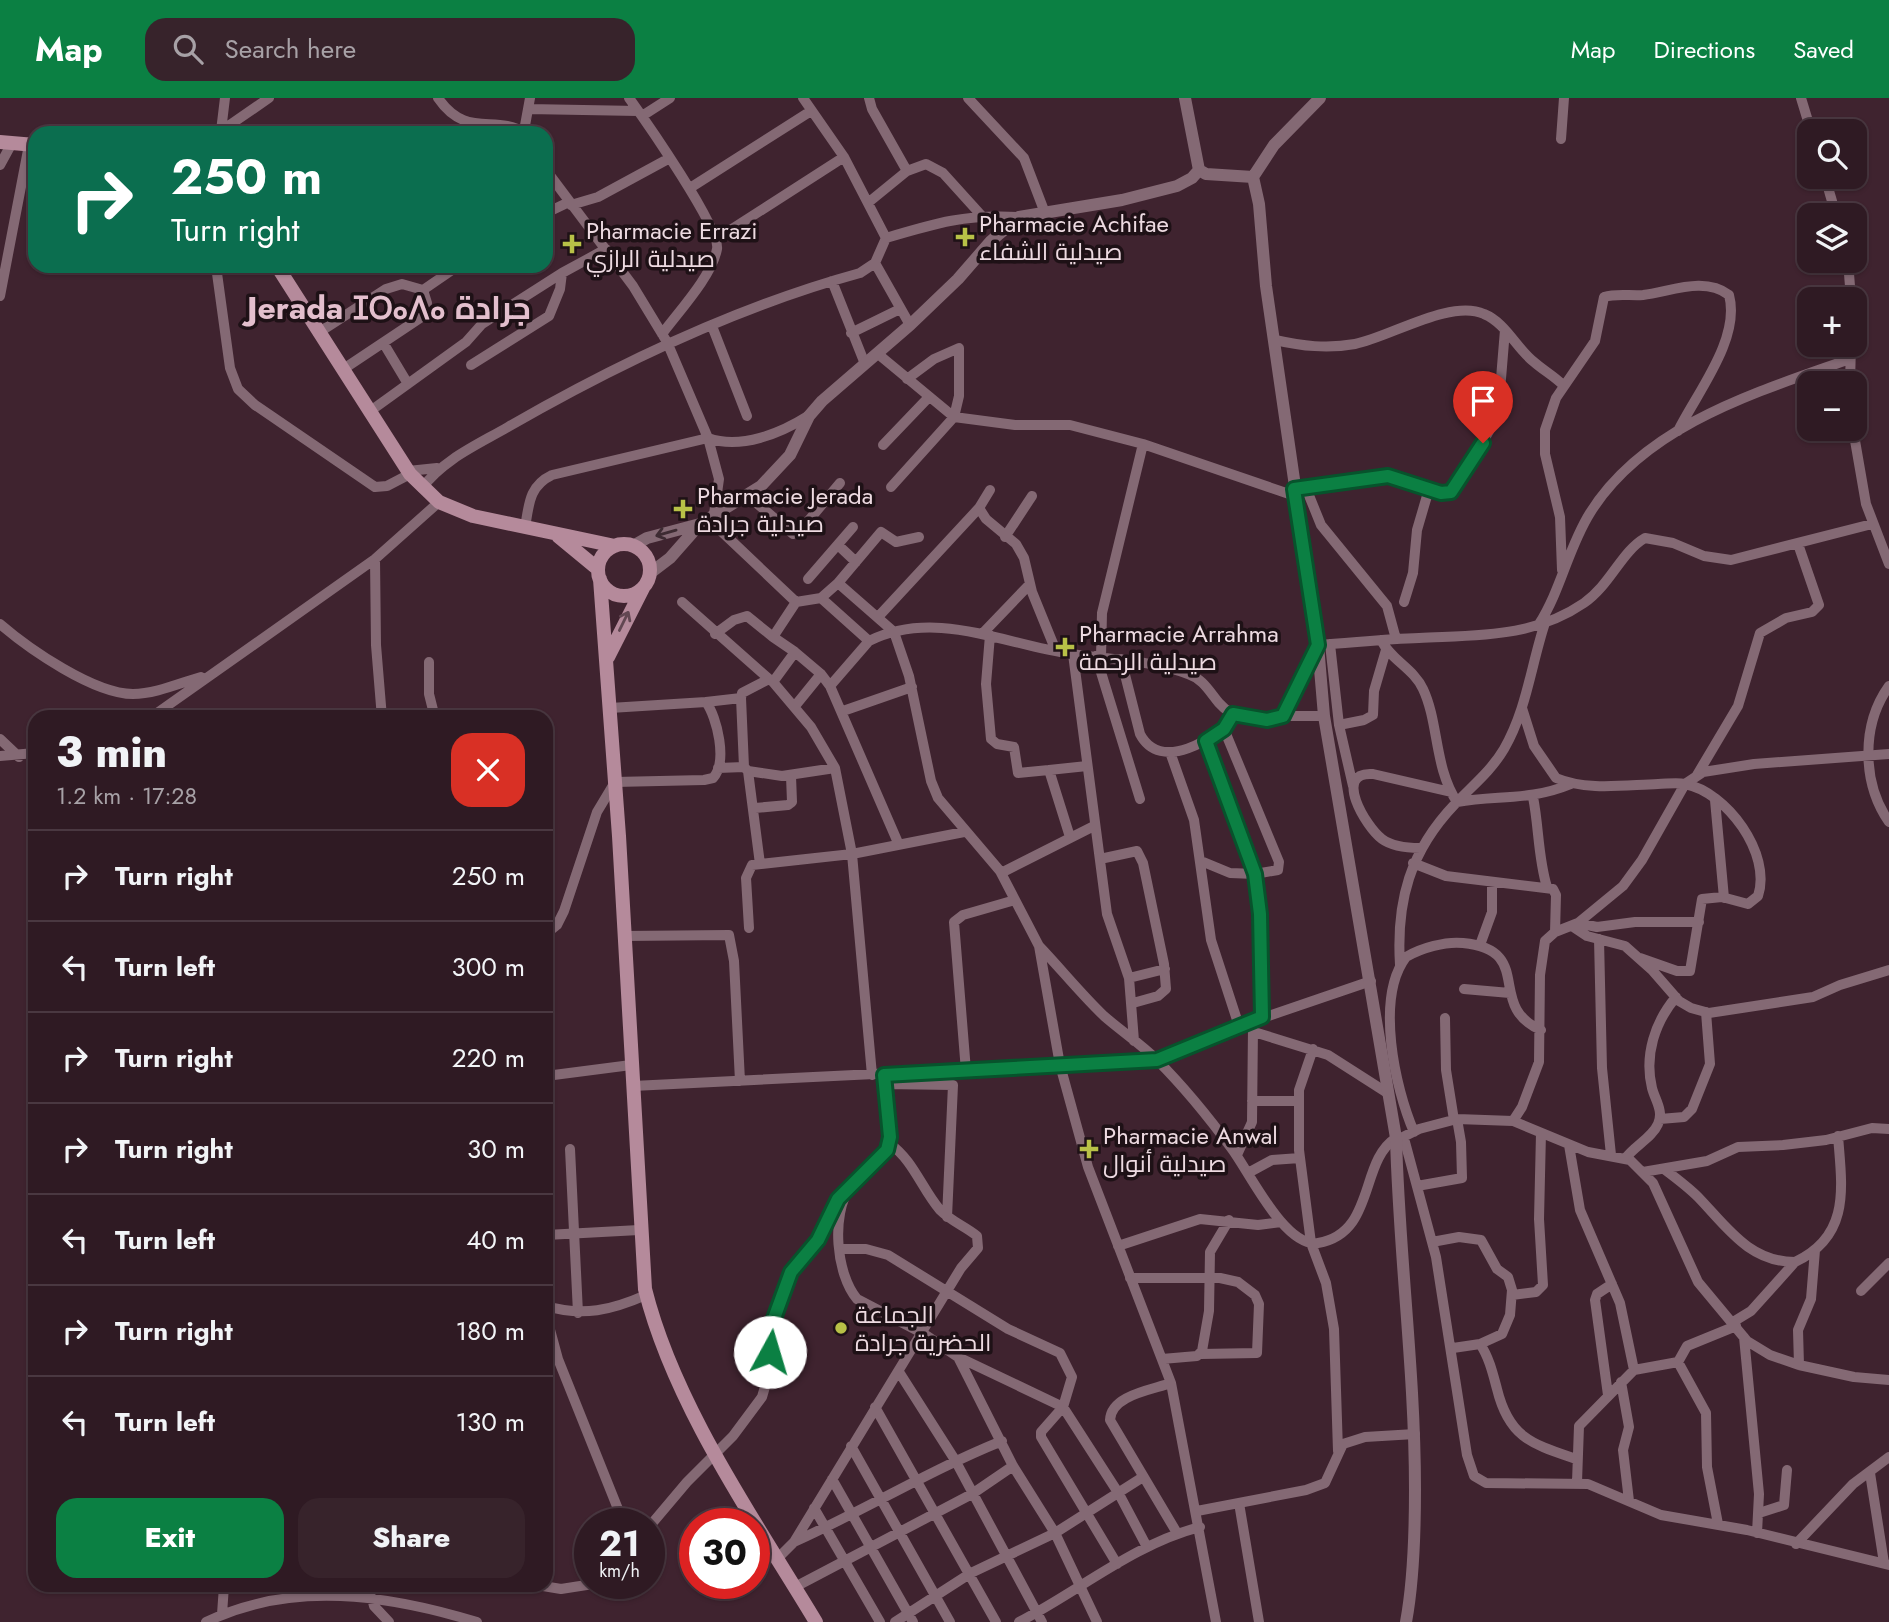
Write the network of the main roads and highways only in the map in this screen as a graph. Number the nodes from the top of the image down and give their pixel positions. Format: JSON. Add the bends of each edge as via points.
{"nodes":[{"id":1,"x":6,"y":142,"type":"edge"},
{"id":2,"x":28,"y":145,"type":"edge"},
{"id":3,"x":281,"y":273,"type":"edge"},
{"id":4,"x":554,"y":533,"type":"junction"},
{"id":5,"x":615,"y":546,"type":"junction"},
{"id":6,"x":599,"y":574,"type":"junction"},
{"id":7,"x":647,"y":580,"type":"junction"},
{"id":8,"x":607,"y":658,"type":"junction"},
{"id":9,"x":816,"y":1622,"type":"edge"}],
"edges":[{"from":1,"to":2,"type":"main road"},
{"from":3,"to":4,"type":"main road","via":[[422,488],[439,502],[473,516]]},
{"from":4,"to":5,"type":"main road"},
{"from":4,"to":6,"type":"main road"},
{"from":5,"to":6,"type":"main road","via":[[603,555]]},
{"from":5,"to":7,"type":"main road","via":[[633,546],[646,557]]},
{"from":6,"to":7,"type":"main road","via":[[609,591],[624,596]]},
{"from":6,"to":8,"type":"main road"},
{"from":8,"to":7,"type":"main road","one_way":true},
{"from":8,"to":9,"type":"main road","via":[[646,1295],[674,1379]]}]}
